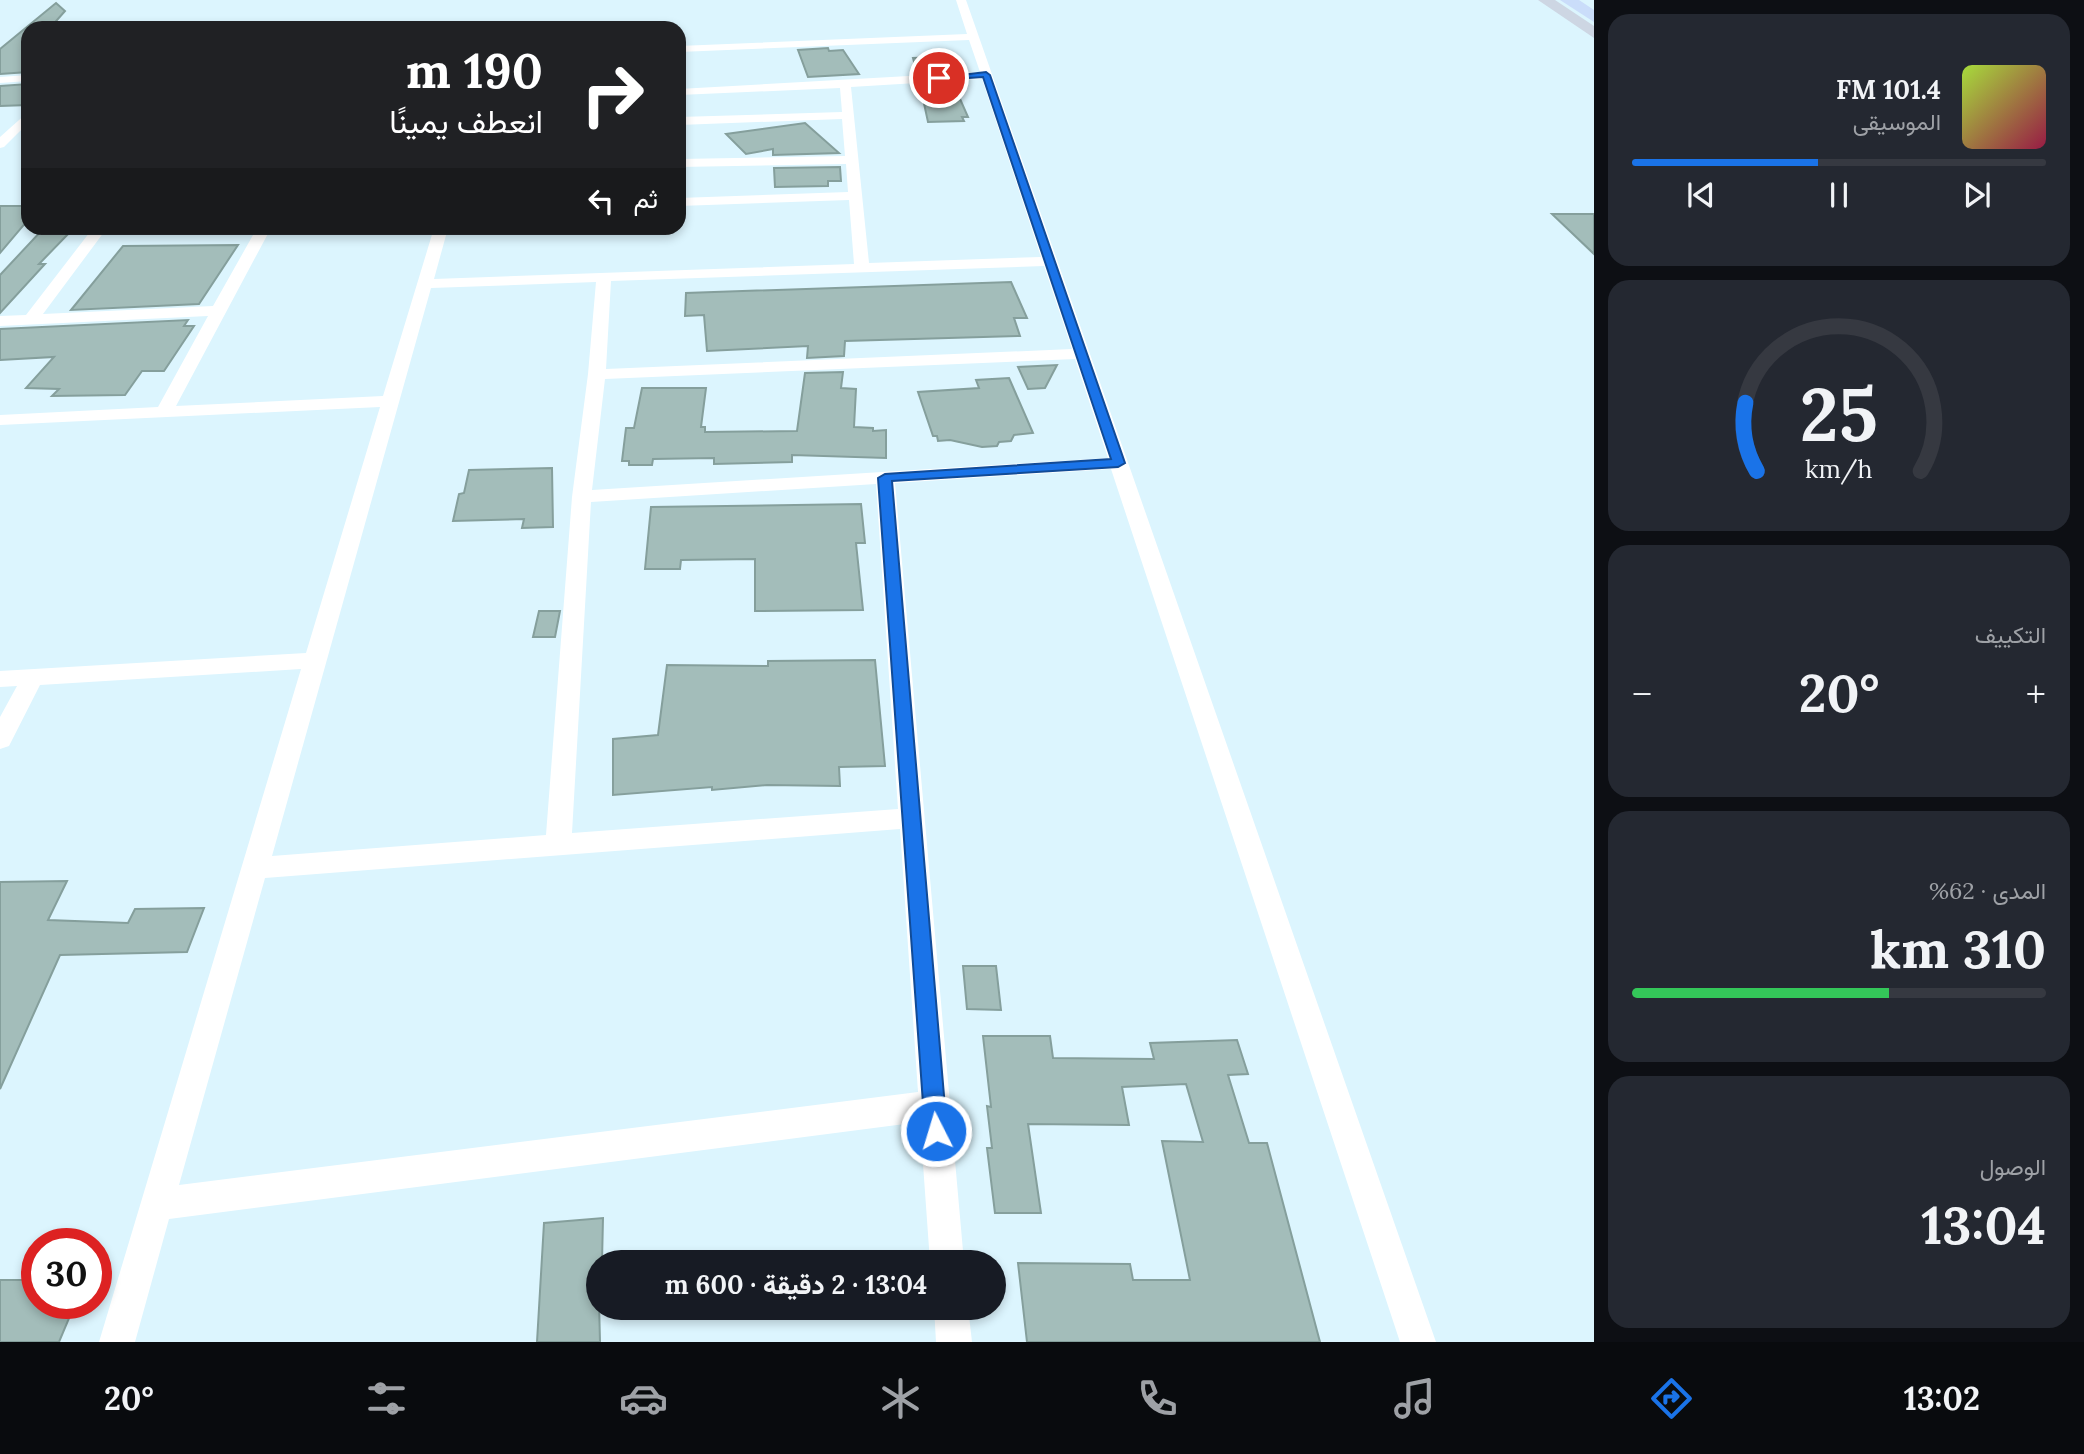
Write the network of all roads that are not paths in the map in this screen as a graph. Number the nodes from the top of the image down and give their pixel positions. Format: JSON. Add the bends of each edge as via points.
{"nodes":[{"id":1,"x":961,"y":0,"type":"edge"},
{"id":2,"x":1545,"y":0,"type":"edge"},
{"id":3,"x":1568,"y":0,"type":"edge"},
{"id":4,"x":1594,"y":18,"type":"edge"},
{"id":5,"x":1594,"y":33,"type":"edge"},
{"id":6,"x":973,"y":37,"type":"junction"},
{"id":7,"x":686,"y":49,"type":"edge"},
{"id":8,"x":986,"y":75,"type":"junction"},
{"id":9,"x":21,"y":78,"type":"edge"},
{"id":10,"x":0,"y":80,"type":"edge"},
{"id":11,"x":845,"y":84,"type":"junction"},
{"id":12,"x":686,"y":92,"type":"edge"},
{"id":13,"x":848,"y":115,"type":"junction"},
{"id":14,"x":686,"y":121,"type":"edge"},
{"id":15,"x":21,"y":124,"type":"edge"},
{"id":16,"x":0,"y":144,"type":"edge"},
{"id":17,"x":852,"y":160,"type":"junction"},
{"id":18,"x":686,"y":163,"type":"edge"},
{"id":19,"x":855,"y":196,"type":"junction"},
{"id":20,"x":686,"y":202,"type":"edge"},
{"id":21,"x":95,"y":235,"type":"edge"},
{"id":22,"x":260,"y":235,"type":"edge"},
{"id":23,"x":440,"y":235,"type":"edge"},
{"id":24,"x":1050,"y":261,"type":"junction"},
{"id":25,"x":862,"y":268,"type":"junction"},
{"id":26,"x":604,"y":277,"type":"junction"},
{"id":27,"x":425,"y":284,"type":"junction"},
{"id":28,"x":219,"y":311,"type":"junction"},
{"id":29,"x":30,"y":320,"type":"junction"},
{"id":30,"x":0,"y":321,"type":"edge"},
{"id":31,"x":1081,"y":354,"type":"junction"},
{"id":32,"x":597,"y":374,"type":"junction"},
{"id":33,"x":391,"y":401,"type":"junction"},
{"id":34,"x":164,"y":412,"type":"junction"},
{"id":35,"x":0,"y":420,"type":"edge"},
{"id":36,"x":1118,"y":463,"type":"junction"},
{"id":37,"x":885,"y":478,"type":"junction"},
{"id":38,"x":582,"y":497,"type":"junction"},
{"id":39,"x":315,"y":660,"type":"junction"},
{"id":40,"x":33,"y":677,"type":"junction"},
{"id":41,"x":0,"y":679,"type":"edge"},
{"id":42,"x":0,"y":740,"type":"edge"},
{"id":43,"x":911,"y":818,"type":"junction"},
{"id":44,"x":558,"y":845,"type":"junction"},
{"id":45,"x":255,"y":868,"type":"junction"},
{"id":46,"x":934,"y":1105,"type":"junction"},
{"id":47,"x":157,"y":1204,"type":"junction"},
{"id":48,"x":946,"y":1250,"type":"edge"},
{"id":49,"x":952,"y":1320,"type":"edge"},
{"id":50,"x":117,"y":1342,"type":"edge"},
{"id":51,"x":954,"y":1342,"type":"edge"},
{"id":52,"x":1418,"y":1342,"type":"edge"}],
"edges":[{"from":1,"to":6,"type":"street"},
{"from":2,"to":5,"type":"main road"},
{"from":3,"to":4,"type":"main road"},
{"from":6,"to":7,"type":"street"},
{"from":6,"to":8,"type":"street"},
{"from":8,"to":11,"type":"street"},
{"from":8,"to":24,"type":"street"},
{"from":9,"to":10,"type":"street"},
{"from":11,"to":12,"type":"street"},
{"from":11,"to":13,"type":"street"},
{"from":13,"to":14,"type":"street"},
{"from":13,"to":17,"type":"street"},
{"from":15,"to":16,"type":"street"},
{"from":17,"to":18,"type":"street"},
{"from":17,"to":19,"type":"street"},
{"from":19,"to":20,"type":"street"},
{"from":19,"to":25,"type":"street"},
{"from":21,"to":29,"type":"street"},
{"from":22,"to":28,"type":"street"},
{"from":23,"to":27,"type":"street"},
{"from":24,"to":25,"type":"street"},
{"from":24,"to":31,"type":"street"},
{"from":25,"to":26,"type":"street"},
{"from":26,"to":27,"type":"street"},
{"from":26,"to":32,"type":"street"},
{"from":27,"to":33,"type":"street"},
{"from":28,"to":29,"type":"street"},
{"from":28,"to":34,"type":"street"},
{"from":29,"to":30,"type":"street"},
{"from":31,"to":32,"type":"street"},
{"from":31,"to":36,"type":"street"},
{"from":32,"to":38,"type":"street"},
{"from":33,"to":34,"type":"street"},
{"from":33,"to":39,"type":"street"},
{"from":34,"to":35,"type":"street"},
{"from":36,"to":37,"type":"street"},
{"from":36,"to":52,"type":"street"},
{"from":37,"to":38,"type":"street"},
{"from":37,"to":43,"type":"street"},
{"from":38,"to":44,"type":"street"},
{"from":39,"to":40,"type":"street"},
{"from":39,"to":45,"type":"street"},
{"from":40,"to":41,"type":"street"},
{"from":40,"to":42,"type":"street"},
{"from":43,"to":44,"type":"street"},
{"from":43,"to":46,"type":"street"},
{"from":44,"to":45,"type":"street"},
{"from":45,"to":47,"type":"street"},
{"from":46,"to":47,"type":"street"},
{"from":46,"to":48,"type":"street"},
{"from":47,"to":50,"type":"street"},
{"from":49,"to":51,"type":"street"}]}
